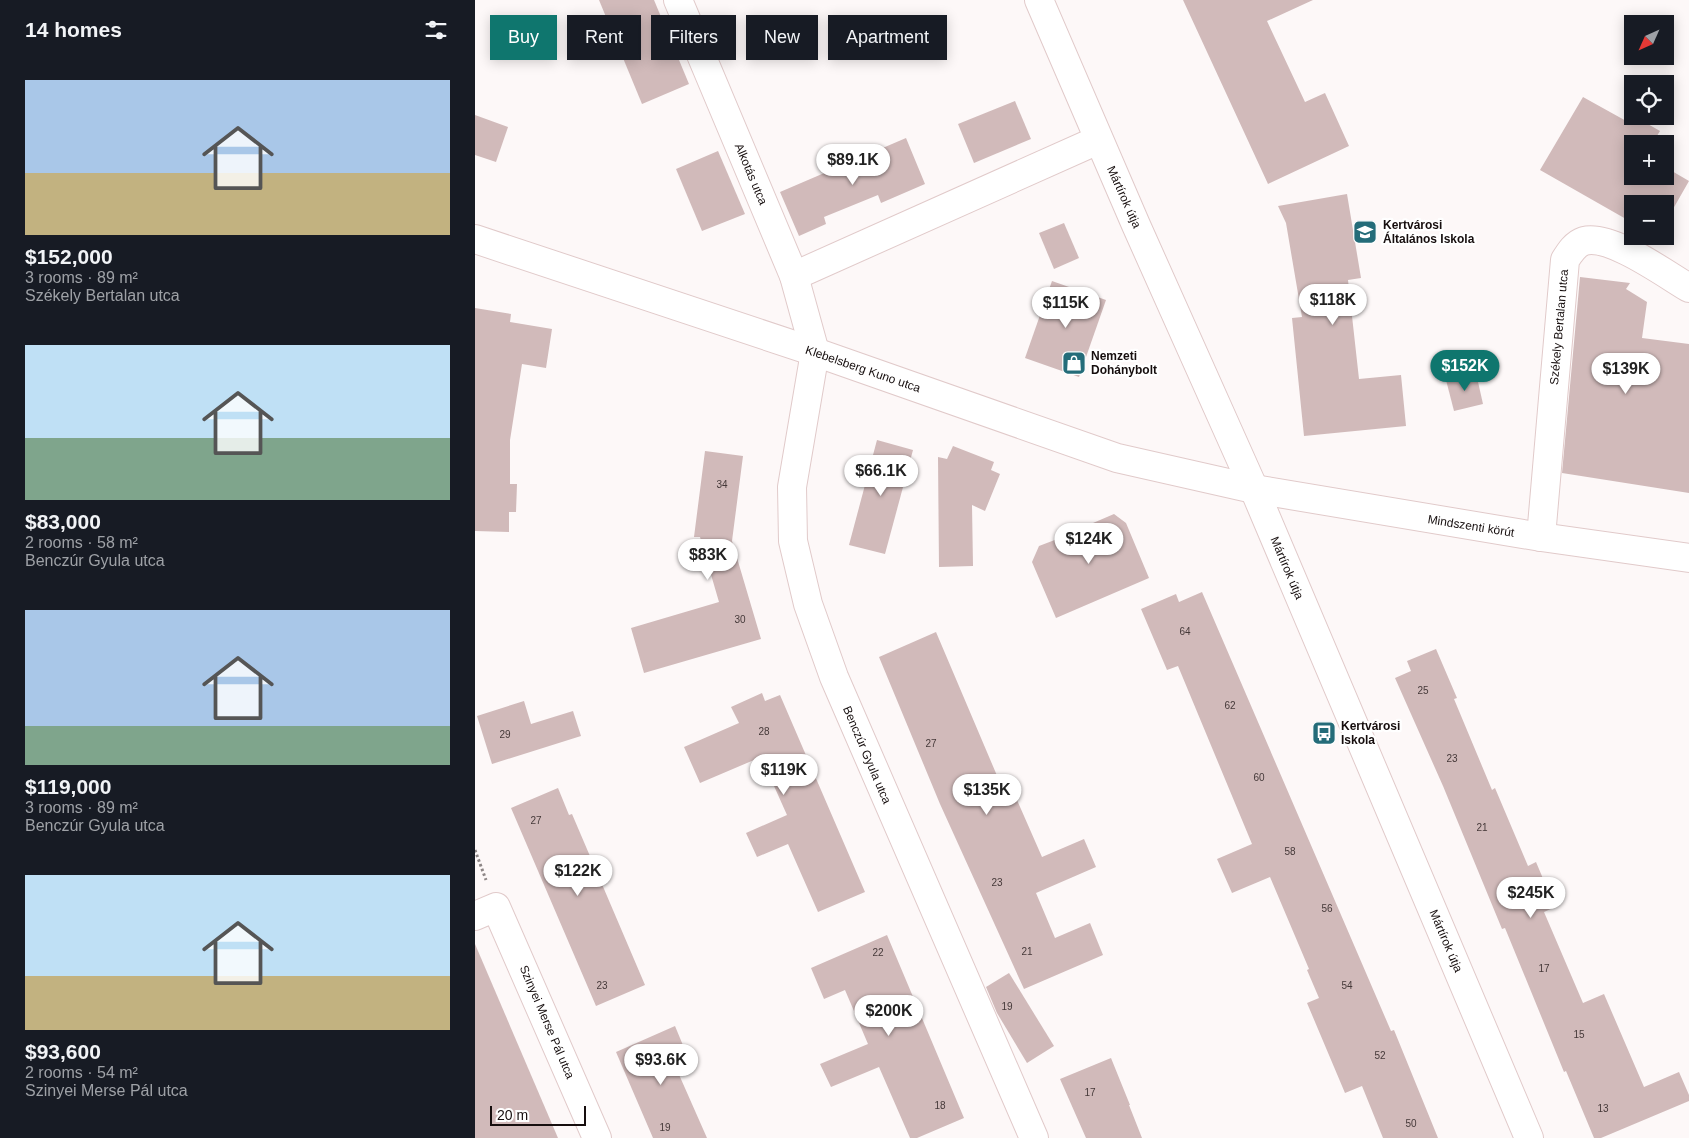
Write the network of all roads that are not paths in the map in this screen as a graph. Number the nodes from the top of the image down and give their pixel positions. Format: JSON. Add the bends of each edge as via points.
{"nodes":[{"id":1,"x":678,"y":0,"type":"edge"},
{"id":2,"x":1039,"y":0,"type":"edge"},
{"id":3,"x":1098,"y":140,"type":"junction"},
{"id":4,"x":475,"y":239,"type":"edge"},
{"id":5,"x":794,"y":276,"type":"junction"},
{"id":6,"x":1689,"y":288,"type":"edge"},
{"id":7,"x":815,"y":352,"type":"junction"},
{"id":8,"x":1254,"y":490,"type":"junction"},
{"id":9,"x":1541,"y":537,"type":"junction"},
{"id":10,"x":1689,"y":558,"type":"edge"},
{"id":11,"x":486,"y":911,"type":"edge"},
{"id":12,"x":597,"y":1138,"type":"edge"},
{"id":13,"x":1034,"y":1138,"type":"edge"},
{"id":14,"x":1529,"y":1138,"type":"edge"}],
"edges":[{"from":1,"to":5,"type":"street","name":"Alkotás utca"},
{"from":2,"to":3,"type":"street","name":"Mártírok útja"},
{"from":3,"to":5,"type":"street"},
{"from":3,"to":8,"type":"street","name":"Mártírok útja"},
{"from":4,"to":7,"type":"street","name":"Klebelsberg Kuno utca"},
{"from":5,"to":7,"type":"street","name":"Alkotás utca"},
{"from":6,"to":9,"type":"street","name":"Székely Bertalan utca","via":[[1629,253],[1602,242],[1592,240],[1572,248],[1565,260]]},
{"from":7,"to":8,"type":"street","name":"Klebelsberg Kuno utca","via":[[1117,458]]},
{"from":7,"to":13,"type":"street","name":"Benczúr Gyula utca","via":[[792,487],[793,541],[808,604],[833,677]]},
{"from":8,"to":9,"type":"street","name":"Mindszenti körút"},
{"from":8,"to":14,"type":"street","name":"Mártírok útja"},
{"from":9,"to":10,"type":"street","name":"Mindszenti körút"},
{"from":11,"to":12,"type":"street","name":"Szinyei Merse Pál utca"}]}
